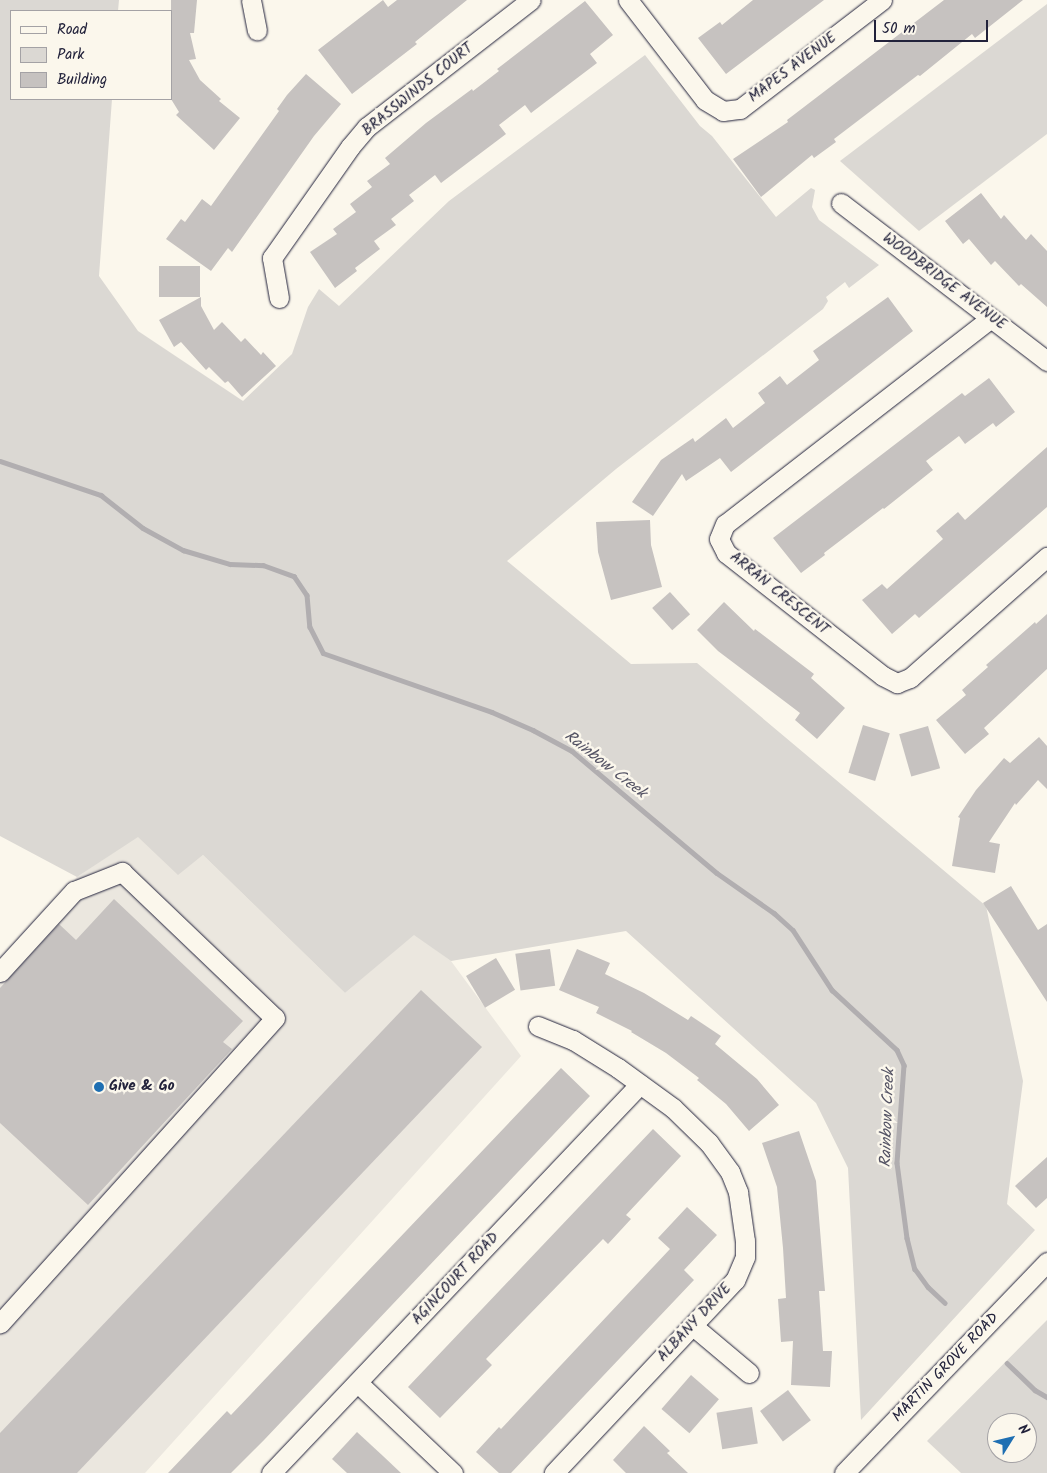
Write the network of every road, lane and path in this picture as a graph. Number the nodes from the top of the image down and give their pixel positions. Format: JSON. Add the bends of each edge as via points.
{"nodes":[{"id":1,"x":250,"y":0,"type":"edge"},
{"id":2,"x":531,"y":0,"type":"edge"},
{"id":3,"x":628,"y":0,"type":"edge"},
{"id":4,"x":882,"y":0,"type":"edge"},
{"id":5,"x":257,"y":30,"type":"dead end"},
{"id":6,"x":841,"y":203,"type":"dead end"},
{"id":7,"x":279,"y":298,"type":"dead end"},
{"id":8,"x":991,"y":318,"type":"junction"},
{"id":9,"x":1047,"y":361,"type":"edge"},
{"id":10,"x":1047,"y":557,"type":"edge"},
{"id":11,"x":0,"y":972,"type":"edge"},
{"id":12,"x":538,"y":1026,"type":"dead end"},
{"id":13,"x":640,"y":1084,"type":"junction"},
{"id":14,"x":1047,"y":1262,"type":"edge"},
{"id":15,"x":0,"y":1323,"type":"edge"},
{"id":16,"x":693,"y":1326,"type":"junction"},
{"id":17,"x":749,"y":1373,"type":"dead end"},
{"id":18,"x":358,"y":1383,"type":"junction"},
{"id":19,"x":560,"y":1471,"type":"edge"},
{"id":20,"x":271,"y":1473,"type":"edge"},
{"id":21,"x":452,"y":1473,"type":"edge"},
{"id":22,"x":844,"y":1473,"type":"edge"}],
"edges":[{"from":1,"to":5,"type":"street"},
{"from":2,"to":7,"type":"street","name":"BRASSWINDS COURT","via":[[367,127],[350,147],[272,258]]},
{"from":3,"to":4,"type":"street","name":"MAPES AVENUE","via":[[705,100],[723,111],[740,109]]},
{"from":6,"to":8,"type":"street","name":"WOODBRIDGE AVENUE"},
{"from":8,"to":9,"type":"street","name":"WOODBRIDGE AVENUE"},
{"from":8,"to":10,"type":"street","name":"ARRAN CRESCENT","via":[[725,524],[719,539],[726,553],[882,676],[897,683],[910,678]]},
{"from":11,"to":15,"type":"street","via":[[74,891],[122,872],[275,1018]]},
{"from":12,"to":13,"type":"street","name":"ALBANY DRIVE","via":[[573,1040]]},
{"from":13,"to":16,"type":"street","name":"ALBANY DRIVE","via":[[673,1108],[709,1143],[730,1172],[738,1192],[745,1241],[741,1269]]},
{"from":13,"to":18,"type":"street","name":"AGINCOURT ROAD"},
{"from":14,"to":22,"type":"street","name":"MARTIN GROVE ROAD"},
{"from":16,"to":17,"type":"street"},
{"from":16,"to":19,"type":"street","name":"ALBANY DRIVE"},
{"from":18,"to":20,"type":"street","name":"AGINCOURT ROAD"},
{"from":18,"to":21,"type":"street"}]}
